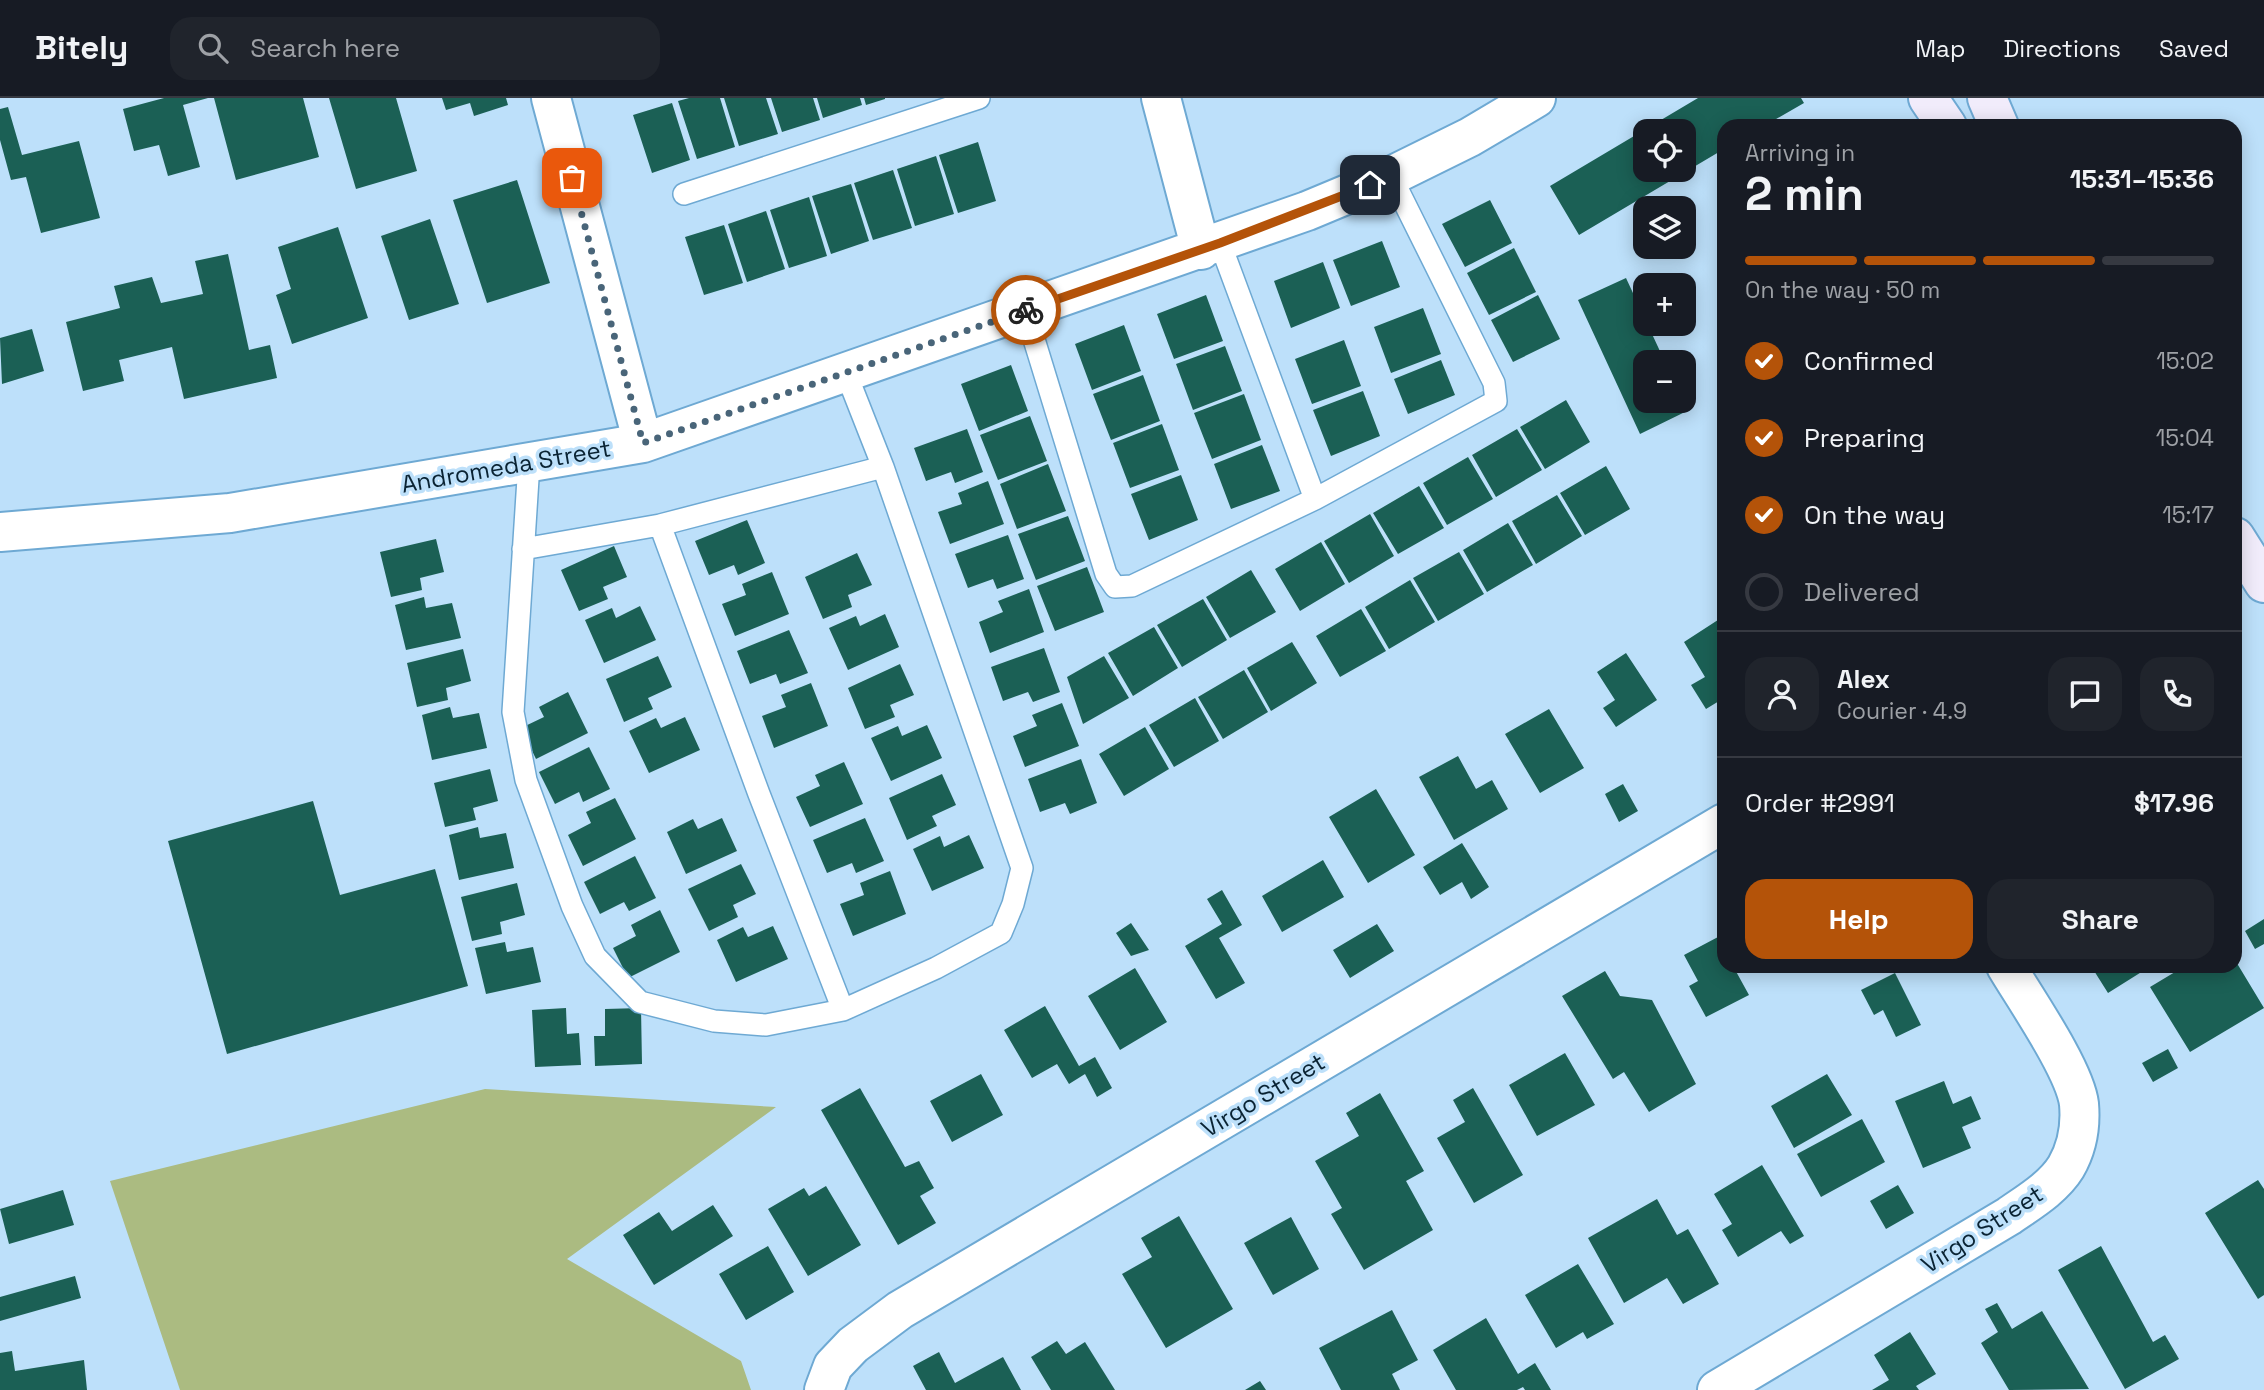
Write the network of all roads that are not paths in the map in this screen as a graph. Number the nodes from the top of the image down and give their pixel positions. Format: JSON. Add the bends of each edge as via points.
{"nodes":[{"id":1,"x":551,"y":98,"type":"edge"},
{"id":2,"x":979,"y":98,"type":"edge"},
{"id":3,"x":1161,"y":98,"type":"edge"},
{"id":4,"x":1536,"y":98,"type":"edge"},
{"id":5,"x":1928,"y":98,"type":"edge"},
{"id":6,"x":1987,"y":98,"type":"edge"},
{"id":7,"x":1942,"y":119,"type":"edge"},
{"id":8,"x":1996,"y":119,"type":"edge"},
{"id":9,"x":1391,"y":176,"type":"junction"},
{"id":10,"x":684,"y":194,"type":"dead end"},
{"id":11,"x":1210,"y":246,"type":"junction"},
{"id":12,"x":1025,"y":310,"type":"junction"},
{"id":13,"x":846,"y":373,"type":"junction"},
{"id":14,"x":643,"y":443,"type":"junction"},
{"id":15,"x":529,"y":463,"type":"junction"},
{"id":16,"x":883,"y":467,"type":"junction"},
{"id":17,"x":1315,"y":499,"type":"junction"},
{"id":18,"x":660,"y":525,"type":"junction"},
{"id":19,"x":0,"y":532,"type":"edge"},
{"id":20,"x":2242,"y":548,"type":"edge"},
{"id":21,"x":523,"y":549,"type":"junction"},
{"id":22,"x":2264,"y":583,"type":"edge"},
{"id":23,"x":1717,"y":826,"type":"edge"},
{"id":24,"x":2010,"y":973,"type":"edge"},
{"id":25,"x":843,"y":1010,"type":"junction"},
{"id":26,"x":1734,"y":1386,"type":"edge"},
{"id":27,"x":824,"y":1390,"type":"edge"}],
"edges":[{"from":1,"to":14,"type":"street"},
{"from":2,"to":10,"type":"lane"},
{"from":3,"to":11,"type":"street"},
{"from":4,"to":9,"type":"street","name":"Andromeda Street"},
{"from":5,"to":7,"type":"main road"},
{"from":6,"to":8,"type":"main road"},
{"from":9,"to":11,"type":"street","name":"Andromeda Street"},
{"from":9,"to":17,"type":"lane","via":[[1494,383],[1496,401]]},
{"from":11,"to":12,"type":"street","name":"Andromeda Street"},
{"from":11,"to":17,"type":"lane"},
{"from":12,"to":13,"type":"street","name":"Andromeda Street"},
{"from":12,"to":17,"type":"lane","via":[[1106,575],[1115,587],[1132,586]]},
{"from":13,"to":14,"type":"street","name":"Andromeda Street"},
{"from":13,"to":16,"type":"lane"},
{"from":14,"to":15,"type":"street","name":"Andromeda Street"},
{"from":15,"to":19,"type":"street","name":"Andromeda Street","via":[[230,513]]},
{"from":15,"to":21,"type":"lane"},
{"from":16,"to":18,"type":"lane"},
{"from":16,"to":25,"type":"lane","via":[[1022,869],[1001,933]]},
{"from":18,"to":21,"type":"lane"},
{"from":18,"to":25,"type":"lane"},
{"from":20,"to":22,"type":"main road"},
{"from":21,"to":25,"type":"lane","via":[[513,712],[526,780],[595,956],[640,1002],[714,1021],[766,1025]]},
{"from":23,"to":27,"type":"street","name":"Virgo Street","via":[[900,1310],[853,1345],[834,1366]]},
{"from":24,"to":26,"type":"street","name":"Virgo Street","via":[[2066,1067],[2079,1102],[2078,1137],[2065,1168],[2042,1194],[2009,1216]]}]}
